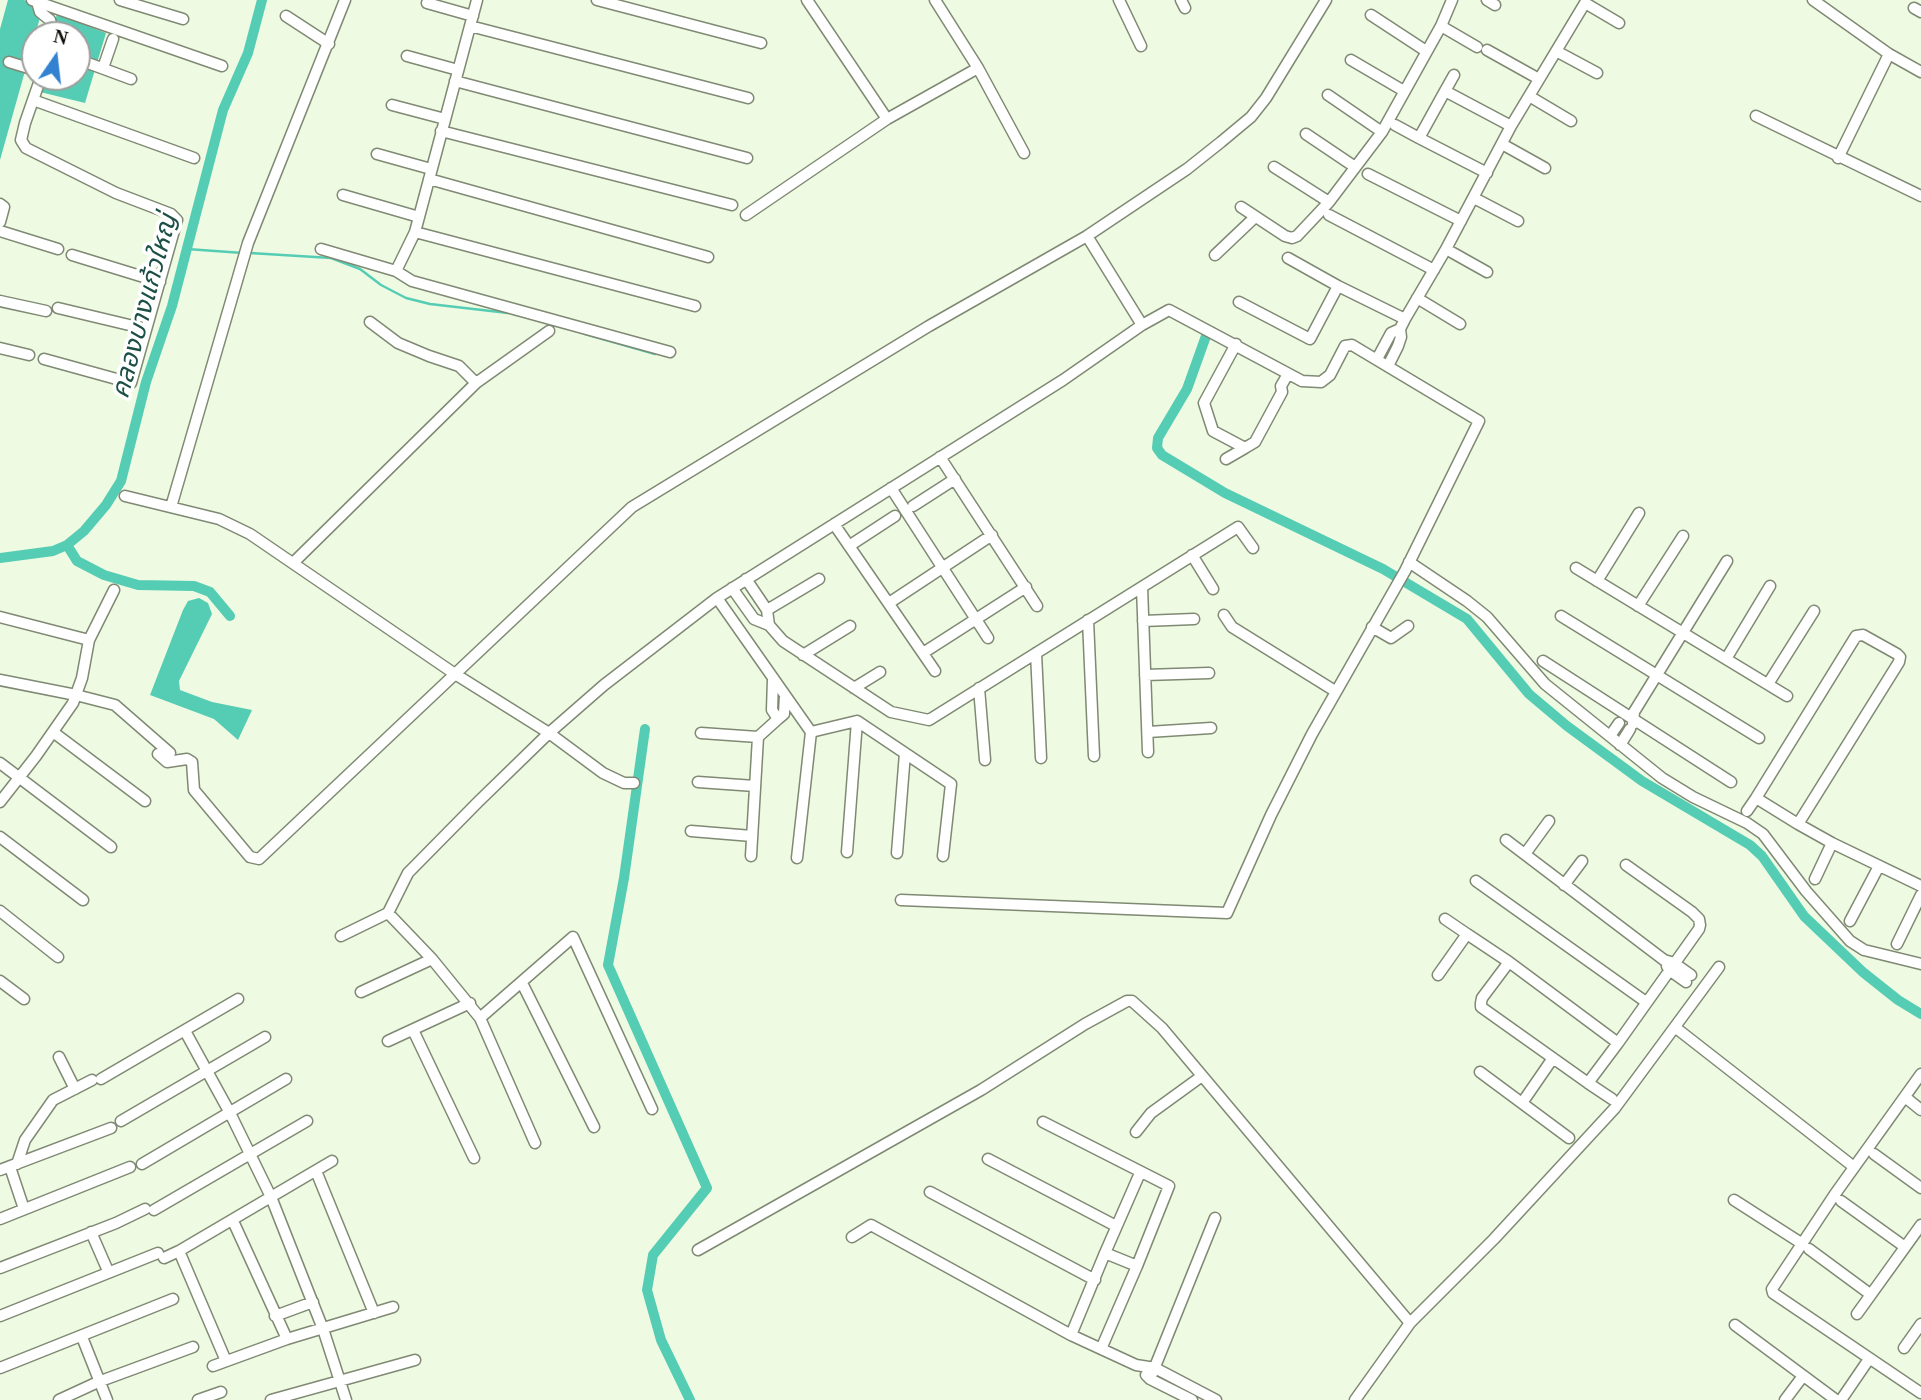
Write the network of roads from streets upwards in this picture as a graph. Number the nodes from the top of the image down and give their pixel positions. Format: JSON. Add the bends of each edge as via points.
{"nodes":[{"id":1,"x":120,"y":0,"type":"edge"},
{"id":2,"x":345,"y":0,"type":"edge"},
{"id":3,"x":477,"y":0,"type":"edge"},
{"id":4,"x":597,"y":0,"type":"edge"},
{"id":5,"x":807,"y":0,"type":"edge"},
{"id":6,"x":935,"y":0,"type":"edge"},
{"id":7,"x":1119,"y":0,"type":"edge"},
{"id":8,"x":1326,"y":0,"type":"edge"},
{"id":9,"x":1814,"y":0,"type":"edge"},
{"id":10,"x":35,"y":1,"type":"edge"},
{"id":11,"x":1447,"y":2,"type":"edge"},
{"id":12,"x":427,"y":3,"type":"dead end"},
{"id":13,"x":1371,"y":15,"type":"dead end"},
{"id":14,"x":286,"y":16,"type":"dead end"},
{"id":15,"x":183,"y":19,"type":"dead end"},
{"id":16,"x":50,"y":21,"type":"edge"},
{"id":17,"x":472,"y":21,"type":"junction"},
{"id":18,"x":1619,"y":23,"type":"dead end"},
{"id":19,"x":1441,"y":26,"type":"junction"},
{"id":20,"x":113,"y":39,"type":"dead end"},
{"id":21,"x":761,"y":43,"type":"dead end"},
{"id":22,"x":328,"y":44,"type":"junction"},
{"id":23,"x":1141,"y":46,"type":"dead end"},
{"id":24,"x":1426,"y":51,"type":"junction"},
{"id":25,"x":1556,"y":51,"type":"junction"},
{"id":26,"x":1889,"y":54,"type":"junction"},
{"id":27,"x":407,"y":56,"type":"dead end"},
{"id":28,"x":1351,"y":60,"type":"dead end"},
{"id":29,"x":9,"y":62,"type":"dead end"},
{"id":30,"x":91,"y":64,"type":"edge"},
{"id":31,"x":21,"y":66,"type":"edge"},
{"id":32,"x":222,"y":66,"type":"dead end"},
{"id":33,"x":103,"y":68,"type":"junction"},
{"id":34,"x":978,"y":68,"type":"junction"},
{"id":35,"x":1921,"y":72,"type":"edge"},
{"id":36,"x":1597,"y":74,"type":"dead end"},
{"id":37,"x":457,"y":75,"type":"junction"},
{"id":38,"x":1454,"y":75,"type":"dead end"},
{"id":39,"x":131,"y":79,"type":"dead end"},
{"id":40,"x":1539,"y":79,"type":"junction"},
{"id":41,"x":36,"y":91,"type":"edge"},
{"id":42,"x":1404,"y":91,"type":"junction"},
{"id":43,"x":1445,"y":91,"type":"junction"},
{"id":44,"x":1328,"y":95,"type":"dead end"},
{"id":45,"x":1529,"y":96,"type":"junction"},
{"id":46,"x":748,"y":98,"type":"dead end"},
{"id":47,"x":33,"y":100,"type":"junction"},
{"id":48,"x":392,"y":105,"type":"dead end"},
{"id":49,"x":1756,"y":116,"type":"dead end"},
{"id":50,"x":887,"y":119,"type":"junction"},
{"id":51,"x":445,"y":120,"type":"junction"},
{"id":52,"x":1571,"y":121,"type":"dead end"},
{"id":53,"x":1395,"y":125,"type":"dead end"},
{"id":54,"x":1511,"y":126,"type":"junction"},
{"id":55,"x":441,"y":131,"type":"junction"},
{"id":56,"x":1382,"y":132,"type":"junction"},
{"id":57,"x":1306,"y":134,"type":"dead end"},
{"id":58,"x":1419,"y":138,"type":"junction"},
{"id":59,"x":1502,"y":144,"type":"junction"},
{"id":60,"x":1024,"y":153,"type":"dead end"},
{"id":61,"x":377,"y":154,"type":"dead end"},
{"id":62,"x":194,"y":158,"type":"dead end"},
{"id":63,"x":747,"y":158,"type":"dead end"},
{"id":64,"x":1838,"y":158,"type":"junction"},
{"id":65,"x":1274,"y":167,"type":"dead end"},
{"id":66,"x":1355,"y":167,"type":"junction"},
{"id":67,"x":1545,"y":168,"type":"dead end"},
{"id":68,"x":1487,"y":173,"type":"junction"},
{"id":69,"x":430,"y":174,"type":"junction"},
{"id":70,"x":1368,"y":174,"type":"dead end"},
{"id":71,"x":343,"y":195,"type":"dead end"},
{"id":72,"x":1921,"y":196,"type":"edge"},
{"id":73,"x":1474,"y":198,"type":"junction"},
{"id":74,"x":1329,"y":202,"type":"junction"},
{"id":75,"x":0,"y":204,"type":"edge"},
{"id":76,"x":732,"y":205,"type":"dead end"},
{"id":77,"x":1241,"y":207,"type":"dead end"},
{"id":78,"x":747,"y":215,"type":"dead end"},
{"id":79,"x":1329,"y":215,"type":"dead end"},
{"id":80,"x":419,"y":217,"type":"junction"},
{"id":81,"x":1255,"y":217,"type":"junction"},
{"id":82,"x":1461,"y":221,"type":"junction"},
{"id":83,"x":1518,"y":221,"type":"dead end"},
{"id":84,"x":0,"y":222,"type":"edge"},
{"id":85,"x":0,"y":231,"type":"edge"},
{"id":86,"x":415,"y":232,"type":"junction"},
{"id":87,"x":1087,"y":236,"type":"junction"},
{"id":88,"x":321,"y":248,"type":"dead end"},
{"id":89,"x":58,"y":249,"type":"dead end"},
{"id":90,"x":1446,"y":249,"type":"junction"},
{"id":91,"x":72,"y":255,"type":"dead end"},
{"id":92,"x":1215,"y":255,"type":"dead end"},
{"id":93,"x":708,"y":257,"type":"dead end"},
{"id":94,"x":1288,"y":258,"type":"dead end"},
{"id":95,"x":396,"y":271,"type":"junction"},
{"id":96,"x":1434,"y":271,"type":"junction"},
{"id":97,"x":1487,"y":272,"type":"dead end"},
{"id":98,"x":160,"y":282,"type":"junction"},
{"id":99,"x":1338,"y":286,"type":"junction"},
{"id":100,"x":1417,"y":298,"type":"junction"},
{"id":101,"x":0,"y":301,"type":"edge"},
{"id":102,"x":1239,"y":302,"type":"dead end"},
{"id":103,"x":695,"y":306,"type":"dead end"},
{"id":104,"x":58,"y":308,"type":"dead end"},
{"id":105,"x":46,"y":311,"type":"dead end"},
{"id":106,"x":370,"y":322,"type":"dead end"},
{"id":107,"x":1402,"y":324,"type":"junction"},
{"id":108,"x":1460,"y":324,"type":"dead end"},
{"id":109,"x":1142,"y":326,"type":"junction"},
{"id":110,"x":146,"y":329,"type":"junction"},
{"id":111,"x":550,"y":331,"type":"dead end"},
{"id":112,"x":1236,"y":344,"type":"junction"},
{"id":113,"x":0,"y":348,"type":"edge"},
{"id":114,"x":670,"y":352,"type":"dead end"},
{"id":115,"x":29,"y":355,"type":"dead end"},
{"id":116,"x":44,"y":359,"type":"dead end"},
{"id":117,"x":1377,"y":359,"type":"junction"},
{"id":118,"x":1388,"y":366,"type":"junction"},
{"id":119,"x":1287,"y":374,"type":"junction"},
{"id":120,"x":1302,"y":381,"type":"junction"},
{"id":121,"x":476,"y":383,"type":"junction"},
{"id":122,"x":1282,"y":392,"type":"junction"},
{"id":123,"x":1245,"y":447,"type":"junction"},
{"id":124,"x":940,"y":457,"type":"junction"},
{"id":125,"x":1226,"y":459,"type":"dead end"},
{"id":126,"x":955,"y":479,"type":"junction"},
{"id":127,"x":891,"y":488,"type":"junction"},
{"id":128,"x":125,"y":496,"type":"dead end"},
{"id":129,"x":913,"y":506,"type":"dead end"},
{"id":130,"x":170,"y":507,"type":"junction"},
{"id":131,"x":1639,"y":513,"type":"dead end"},
{"id":132,"x":895,"y":516,"type":"dead end"},
{"id":133,"x":834,"y":524,"type":"junction"},
{"id":134,"x":992,"y":535,"type":"junction"},
{"id":135,"x":1683,"y":536,"type":"dead end"},
{"id":136,"x":849,"y":546,"type":"junction"},
{"id":137,"x":1253,"y":548,"type":"dead end"},
{"id":138,"x":1192,"y":555,"type":"junction"},
{"id":139,"x":1727,"y":561,"type":"dead end"},
{"id":140,"x":293,"y":563,"type":"junction"},
{"id":141,"x":1407,"y":566,"type":"junction"},
{"id":142,"x":942,"y":568,"type":"junction"},
{"id":143,"x":1576,"y":568,"type":"dead end"},
{"id":144,"x":746,"y":579,"type":"junction"},
{"id":145,"x":820,"y":579,"type":"dead end"},
{"id":146,"x":1597,"y":581,"type":"junction"},
{"id":147,"x":1770,"y":586,"type":"dead end"},
{"id":148,"x":1026,"y":587,"type":"junction"},
{"id":149,"x":1142,"y":587,"type":"junction"},
{"id":150,"x":732,"y":588,"type":"junction"},
{"id":151,"x":1213,"y":589,"type":"dead end"},
{"id":152,"x":114,"y":590,"type":"dead end"},
{"id":153,"x":717,"y":598,"type":"junction"},
{"id":154,"x":889,"y":603,"type":"junction"},
{"id":155,"x":1037,"y":606,"type":"dead end"},
{"id":156,"x":1638,"y":606,"type":"junction"},
{"id":157,"x":767,"y":610,"type":"junction"},
{"id":158,"x":1814,"y":611,"type":"dead end"},
{"id":159,"x":1224,"y":615,"type":"dead end"},
{"id":160,"x":1561,"y":616,"type":"dead end"},
{"id":161,"x":0,"y":617,"type":"edge"},
{"id":162,"x":1194,"y":619,"type":"dead end"},
{"id":163,"x":975,"y":620,"type":"junction"},
{"id":164,"x":1088,"y":620,"type":"junction"},
{"id":165,"x":1143,"y":621,"type":"junction"},
{"id":166,"x":769,"y":625,"type":"junction"},
{"id":167,"x":850,"y":626,"type":"dead end"},
{"id":168,"x":1372,"y":626,"type":"junction"},
{"id":169,"x":1408,"y":626,"type":"dead end"},
{"id":170,"x":1681,"y":632,"type":"junction"},
{"id":171,"x":988,"y":638,"type":"dead end"},
{"id":172,"x":89,"y":639,"type":"junction"},
{"id":173,"x":923,"y":653,"type":"junction"},
{"id":174,"x":1036,"y":653,"type":"junction"},
{"id":175,"x":803,"y":654,"type":"junction"},
{"id":176,"x":1726,"y":659,"type":"junction"},
{"id":177,"x":1544,"y":661,"type":"dead end"},
{"id":178,"x":935,"y":671,"type":"dead end"},
{"id":179,"x":880,"y":672,"type":"dead end"},
{"id":180,"x":1209,"y":673,"type":"dead end"},
{"id":181,"x":455,"y":674,"type":"junction"},
{"id":182,"x":1655,"y":674,"type":"junction"},
{"id":183,"x":1146,"y":675,"type":"junction"},
{"id":184,"x":773,"y":679,"type":"junction"},
{"id":185,"x":0,"y":680,"type":"edge"},
{"id":186,"x":1768,"y":684,"type":"junction"},
{"id":187,"x":854,"y":688,"type":"junction"},
{"id":188,"x":978,"y":688,"type":"junction"},
{"id":189,"x":1335,"y":691,"type":"junction"},
{"id":190,"x":76,"y":695,"type":"junction"},
{"id":191,"x":785,"y":695,"type":"junction"},
{"id":192,"x":1787,"y":696,"type":"dead end"},
{"id":193,"x":778,"y":719,"type":"junction"},
{"id":194,"x":1628,"y":720,"type":"junction"},
{"id":195,"x":857,"y":721,"type":"junction"},
{"id":196,"x":1211,"y":728,"type":"dead end"},
{"id":197,"x":53,"y":732,"type":"junction"},
{"id":198,"x":811,"y":732,"type":"junction"},
{"id":199,"x":1148,"y":732,"type":"junction"},
{"id":200,"x":549,"y":733,"type":"junction"},
{"id":201,"x":701,"y":733,"type":"dead end"},
{"id":202,"x":1610,"y":736,"type":"junction"},
{"id":203,"x":758,"y":737,"type":"junction"},
{"id":204,"x":1759,"y":738,"type":"dead end"},
{"id":205,"x":1620,"y":745,"type":"junction"},
{"id":206,"x":905,"y":752,"type":"junction"},
{"id":207,"x":1149,"y":752,"type":"dead end"},
{"id":208,"x":1094,"y":756,"type":"dead end"},
{"id":209,"x":1041,"y":758,"type":"dead end"},
{"id":210,"x":985,"y":760,"type":"dead end"},
{"id":211,"x":0,"y":763,"type":"edge"},
{"id":212,"x":19,"y":778,"type":"junction"},
{"id":213,"x":698,"y":782,"type":"dead end"},
{"id":214,"x":1731,"y":782,"type":"dead end"},
{"id":215,"x":634,"y":783,"type":"dead end"},
{"id":216,"x":755,"y":786,"type":"junction"},
{"id":217,"x":1756,"y":798,"type":"junction"},
{"id":218,"x":145,"y":801,"type":"dead end"},
{"id":219,"x":0,"y":802,"type":"edge"},
{"id":220,"x":1747,"y":811,"type":"dead end"},
{"id":221,"x":1549,"y":821,"type":"dead end"},
{"id":222,"x":1798,"y":824,"type":"junction"},
{"id":223,"x":691,"y":831,"type":"dead end"},
{"id":224,"x":752,"y":836,"type":"junction"},
{"id":225,"x":0,"y":837,"type":"edge"},
{"id":226,"x":1506,"y":840,"type":"dead end"},
{"id":227,"x":1832,"y":843,"type":"junction"},
{"id":228,"x":111,"y":847,"type":"dead end"},
{"id":229,"x":847,"y":852,"type":"dead end"},
{"id":230,"x":897,"y":853,"type":"dead end"},
{"id":231,"x":1525,"y":854,"type":"junction"},
{"id":232,"x":751,"y":856,"type":"dead end"},
{"id":233,"x":943,"y":856,"type":"dead end"},
{"id":234,"x":797,"y":858,"type":"dead end"},
{"id":235,"x":1582,"y":861,"type":"dead end"},
{"id":236,"x":1626,"y":865,"type":"dead end"},
{"id":237,"x":1879,"y":866,"type":"junction"},
{"id":238,"x":1815,"y":878,"type":"dead end"},
{"id":239,"x":1476,"y":881,"type":"dead end"},
{"id":240,"x":1564,"y":885,"type":"junction"},
{"id":241,"x":1921,"y":886,"type":"edge"},
{"id":242,"x":1921,"y":895,"type":"edge"},
{"id":243,"x":83,"y":900,"type":"dead end"},
{"id":244,"x":901,"y":900,"type":"dead end"},
{"id":245,"x":0,"y":911,"type":"edge"},
{"id":246,"x":388,"y":914,"type":"junction"},
{"id":247,"x":1445,"y":919,"type":"dead end"},
{"id":248,"x":1850,"y":921,"type":"dead end"},
{"id":249,"x":1467,"y":934,"type":"junction"},
{"id":250,"x":341,"y":936,"type":"dead end"},
{"id":251,"x":1897,"y":944,"type":"dead end"},
{"id":252,"x":58,"y":957,"type":"dead end"},
{"id":253,"x":432,"y":960,"type":"junction"},
{"id":254,"x":1509,"y":962,"type":"junction"},
{"id":255,"x":1669,"y":964,"type":"junction"},
{"id":256,"x":1921,"y":964,"type":"edge"},
{"id":257,"x":1718,"y":967,"type":"dead end"},
{"id":258,"x":1438,"y":975,"type":"dead end"},
{"id":259,"x":0,"y":981,"type":"edge"},
{"id":260,"x":522,"y":983,"type":"junction"},
{"id":261,"x":1695,"y":983,"type":"junction"},
{"id":262,"x":361,"y":992,"type":"dead end"},
{"id":263,"x":24,"y":999,"type":"dead end"},
{"id":264,"x":238,"y":999,"type":"dead end"},
{"id":265,"x":1646,"y":1002,"type":"junction"},
{"id":266,"x":470,"y":1003,"type":"junction"},
{"id":267,"x":480,"y":1018,"type":"junction"},
{"id":268,"x":1676,"y":1028,"type":"junction"},
{"id":269,"x":413,"y":1030,"type":"junction"},
{"id":270,"x":185,"y":1031,"type":"junction"},
{"id":271,"x":265,"y":1037,"type":"dead end"},
{"id":272,"x":388,"y":1041,"type":"dead end"},
{"id":273,"x":1618,"y":1043,"type":"junction"},
{"id":274,"x":59,"y":1057,"type":"dead end"},
{"id":275,"x":1553,"y":1058,"type":"junction"},
{"id":276,"x":207,"y":1070,"type":"junction"},
{"id":277,"x":1480,"y":1072,"type":"dead end"},
{"id":278,"x":1921,"y":1074,"type":"edge"},
{"id":279,"x":1202,"y":1076,"type":"junction"},
{"id":280,"x":286,"y":1079,"type":"dead end"},
{"id":281,"x":1588,"y":1083,"type":"junction"},
{"id":282,"x":75,"y":1089,"type":"junction"},
{"id":283,"x":1905,"y":1097,"type":"junction"},
{"id":284,"x":1612,"y":1100,"type":"dead end"},
{"id":285,"x":1522,"y":1103,"type":"junction"},
{"id":286,"x":652,"y":1109,"type":"dead end"},
{"id":287,"x":1921,"y":1110,"type":"edge"},
{"id":288,"x":230,"y":1113,"type":"junction"},
{"id":289,"x":121,"y":1121,"type":"dead end"},
{"id":290,"x":307,"y":1121,"type":"dead end"},
{"id":291,"x":1042,"y":1122,"type":"dead end"},
{"id":292,"x":594,"y":1127,"type":"dead end"},
{"id":293,"x":111,"y":1128,"type":"dead end"},
{"id":294,"x":1136,"y":1132,"type":"dead end"},
{"id":295,"x":1569,"y":1138,"type":"dead end"},
{"id":296,"x":535,"y":1143,"type":"dead end"},
{"id":297,"x":1874,"y":1154,"type":"dead end"},
{"id":298,"x":251,"y":1155,"type":"junction"},
{"id":299,"x":474,"y":1158,"type":"dead end"},
{"id":300,"x":988,"y":1160,"type":"dead end"},
{"id":301,"x":332,"y":1161,"type":"dead end"},
{"id":302,"x":142,"y":1164,"type":"dead end"},
{"id":303,"x":9,"y":1167,"type":"edge"},
{"id":304,"x":130,"y":1167,"type":"dead end"},
{"id":305,"x":1854,"y":1167,"type":"junction"},
{"id":306,"x":316,"y":1171,"type":"junction"},
{"id":307,"x":1140,"y":1173,"type":"junction"},
{"id":308,"x":1921,"y":1188,"type":"edge"},
{"id":309,"x":930,"y":1192,"type":"dead end"},
{"id":310,"x":271,"y":1197,"type":"junction"},
{"id":311,"x":1734,"y":1200,"type":"dead end"},
{"id":312,"x":1840,"y":1201,"type":"dead end"},
{"id":313,"x":24,"y":1209,"type":"junction"},
{"id":314,"x":1215,"y":1218,"type":"dead end"},
{"id":315,"x":0,"y":1219,"type":"edge"},
{"id":316,"x":233,"y":1221,"type":"junction"},
{"id":317,"x":1921,"y":1225,"type":"edge"},
{"id":318,"x":1116,"y":1226,"type":"junction"},
{"id":319,"x":91,"y":1233,"type":"junction"},
{"id":320,"x":852,"y":1237,"type":"dead end"},
{"id":321,"x":1805,"y":1246,"type":"junction"},
{"id":322,"x":1905,"y":1247,"type":"junction"},
{"id":323,"x":698,"y":1250,"type":"dead end"},
{"id":324,"x":179,"y":1251,"type":"junction"},
{"id":325,"x":1105,"y":1253,"type":"junction"},
{"id":326,"x":1137,"y":1266,"type":"junction"},
{"id":327,"x":0,"y":1268,"type":"edge"},
{"id":328,"x":108,"y":1271,"type":"junction"},
{"id":329,"x":1095,"y":1280,"type":"junction"},
{"id":330,"x":1870,"y":1294,"type":"junction"},
{"id":331,"x":173,"y":1299,"type":"dead end"},
{"id":332,"x":313,"y":1302,"type":"junction"},
{"id":333,"x":393,"y":1307,"type":"dead end"},
{"id":334,"x":374,"y":1313,"type":"junction"},
{"id":335,"x":1857,"y":1314,"type":"dead end"},
{"id":336,"x":0,"y":1316,"type":"edge"},
{"id":337,"x":275,"y":1316,"type":"junction"},
{"id":338,"x":1410,"y":1323,"type":"junction"},
{"id":339,"x":1921,"y":1324,"type":"edge"},
{"id":340,"x":1735,"y":1325,"type":"dead end"},
{"id":341,"x":323,"y":1329,"type":"junction"},
{"id":342,"x":1071,"y":1335,"type":"junction"},
{"id":343,"x":82,"y":1337,"type":"junction"},
{"id":344,"x":287,"y":1339,"type":"junction"},
{"id":345,"x":193,"y":1346,"type":"dead end"},
{"id":346,"x":1904,"y":1348,"type":"dead end"},
{"id":347,"x":1101,"y":1349,"type":"junction"},
{"id":348,"x":1869,"y":1359,"type":"junction"},
{"id":349,"x":415,"y":1360,"type":"dead end"},
{"id":350,"x":226,"y":1361,"type":"junction"},
{"id":351,"x":1136,"y":1365,"type":"junction"},
{"id":352,"x":213,"y":1366,"type":"dead end"},
{"id":353,"x":0,"y":1368,"type":"edge"},
{"id":354,"x":1155,"y":1368,"type":"junction"},
{"id":355,"x":1803,"y":1377,"type":"junction"},
{"id":356,"x":1150,"y":1379,"type":"junction"},
{"id":357,"x":341,"y":1380,"type":"junction"},
{"id":358,"x":99,"y":1382,"type":"junction"},
{"id":359,"x":221,"y":1392,"type":"dead end"},
{"id":360,"x":1921,"y":1393,"type":"edge"},
{"id":361,"x":1842,"y":1399,"type":"edge"},
{"id":362,"x":59,"y":1400,"type":"edge"},
{"id":363,"x":107,"y":1400,"type":"edge"},
{"id":364,"x":198,"y":1400,"type":"edge"},
{"id":365,"x":271,"y":1400,"type":"edge"},
{"id":366,"x":346,"y":1400,"type":"edge"},
{"id":367,"x":1192,"y":1400,"type":"edge"},
{"id":368,"x":1216,"y":1400,"type":"edge"},
{"id":369,"x":1355,"y":1400,"type":"edge"},
{"id":370,"x":1785,"y":1400,"type":"edge"}],
"edges":[{"from":1,"to":15,"type":"street"},
{"from":2,"to":22,"type":"street"},
{"from":3,"to":17,"type":"street"},
{"from":4,"to":21,"type":"street"},
{"from":5,"to":50,"type":"street"},
{"from":6,"to":34,"type":"street"},
{"from":7,"to":23,"type":"street"},
{"from":8,"to":87,"type":"street","via":[[1251,117],[1187,169]]},
{"from":9,"to":26,"type":"street"},
{"from":10,"to":16,"type":"street"},
{"from":10,"to":32,"type":"street"},
{"from":11,"to":19,"type":"street"},
{"from":12,"to":17,"type":"street"},
{"from":13,"to":24,"type":"street"},
{"from":14,"to":22,"type":"street"},
{"from":17,"to":37,"type":"street"},
{"from":17,"to":46,"type":"street"},
{"from":18,"to":25,"type":"street","via":[[1585,3]]},
{"from":19,"to":24,"type":"street"},
{"from":19,"to":40,"type":"street"},
{"from":20,"to":33,"type":"street"},
{"from":22,"to":130,"type":"street","via":[[248,243]]},
{"from":24,"to":42,"type":"street"},
{"from":25,"to":36,"type":"street"},
{"from":25,"to":40,"type":"street"},
{"from":26,"to":35,"type":"street"},
{"from":26,"to":64,"type":"street"},
{"from":27,"to":37,"type":"street"},
{"from":28,"to":42,"type":"street"},
{"from":29,"to":31,"type":"street"},
{"from":30,"to":33,"type":"street"},
{"from":33,"to":39,"type":"street"},
{"from":34,"to":50,"type":"street"},
{"from":34,"to":60,"type":"street"},
{"from":37,"to":51,"type":"street"},
{"from":37,"to":63,"type":"street"},
{"from":38,"to":43,"type":"street"},
{"from":40,"to":45,"type":"street"},
{"from":41,"to":47,"type":"street"},
{"from":42,"to":56,"type":"street"},
{"from":43,"to":54,"type":"street"},
{"from":43,"to":58,"type":"street"},
{"from":44,"to":56,"type":"street"},
{"from":45,"to":52,"type":"street"},
{"from":45,"to":54,"type":"street"},
{"from":47,"to":62,"type":"street"},
{"from":47,"to":98,"type":"street","via":[[21,140],[26,148],[177,220]]},
{"from":48,"to":51,"type":"street"},
{"from":49,"to":64,"type":"street"},
{"from":50,"to":78,"type":"street"},
{"from":51,"to":55,"type":"street"},
{"from":53,"to":58,"type":"street"},
{"from":54,"to":59,"type":"street"},
{"from":55,"to":69,"type":"street"},
{"from":55,"to":76,"type":"street"},
{"from":56,"to":66,"type":"street"},
{"from":57,"to":66,"type":"street"},
{"from":58,"to":68,"type":"street"},
{"from":59,"to":67,"type":"street"},
{"from":59,"to":68,"type":"street"},
{"from":61,"to":69,"type":"street"},
{"from":64,"to":72,"type":"street"},
{"from":65,"to":74,"type":"street"},
{"from":66,"to":74,"type":"street"},
{"from":68,"to":73,"type":"street"},
{"from":69,"to":80,"type":"street"},
{"from":69,"to":93,"type":"street"},
{"from":70,"to":82,"type":"street"},
{"from":71,"to":80,"type":"street"},
{"from":73,"to":82,"type":"street"},
{"from":73,"to":83,"type":"street"},
{"from":74,"to":81,"type":"street","via":[[1292,238]]},
{"from":75,"to":84,"type":"street","via":[[4,207]]},
{"from":77,"to":81,"type":"street"},
{"from":79,"to":96,"type":"street"},
{"from":80,"to":86,"type":"street"},
{"from":81,"to":92,"type":"street"},
{"from":82,"to":90,"type":"street"},
{"from":85,"to":89,"type":"street"},
{"from":86,"to":95,"type":"street"},
{"from":86,"to":103,"type":"street"},
{"from":87,"to":109,"type":"street"},
{"from":87,"to":181,"type":"street","via":[[640,501]]},
{"from":88,"to":95,"type":"street"},
{"from":90,"to":96,"type":"street"},
{"from":90,"to":97,"type":"street"},
{"from":91,"to":98,"type":"street"},
{"from":94,"to":99,"type":"street"},
{"from":95,"to":114,"type":"street","via":[[412,281]]},
{"from":96,"to":100,"type":"street"},
{"from":98,"to":110,"type":"street"},
{"from":99,"to":102,"type":"street","via":[[1310,339]]},
{"from":99,"to":107,"type":"street"},
{"from":100,"to":107,"type":"street"},
{"from":100,"to":108,"type":"street"},
{"from":101,"to":105,"type":"street"},
{"from":104,"to":110,"type":"street"},
{"from":106,"to":121,"type":"street","via":[[398,343],[459,366]]},
{"from":107,"to":117,"type":"street","via":[[1391,333]]},
{"from":107,"to":118,"type":"street"},
{"from":109,"to":112,"type":"street","via":[[1169,310]]},
{"from":109,"to":124,"type":"street"},
{"from":110,"to":116,"type":"street","via":[[131,383]]},
{"from":111,"to":121,"type":"street"},
{"from":112,"to":119,"type":"street"},
{"from":112,"to":123,"type":"street","via":[[1204,403],[1213,431]]},
{"from":113,"to":115,"type":"street"},
{"from":117,"to":118,"type":"street"},
{"from":117,"to":120,"type":"street","via":[[1352,345],[1345,346],[1321,382]]},
{"from":118,"to":141,"type":"street","via":[[1479,421]]},
{"from":119,"to":120,"type":"street"},
{"from":119,"to":122,"type":"street"},
{"from":120,"to":122,"type":"street"},
{"from":121,"to":140,"type":"street"},
{"from":122,"to":123,"type":"street","via":[[1255,442]]},
{"from":123,"to":125,"type":"street"},
{"from":124,"to":126,"type":"street"},
{"from":124,"to":127,"type":"street"},
{"from":126,"to":129,"type":"street"},
{"from":126,"to":134,"type":"street"},
{"from":127,"to":133,"type":"street"},
{"from":127,"to":142,"type":"street"},
{"from":128,"to":130,"type":"street"},
{"from":130,"to":140,"type":"street","via":[[233,525]]},
{"from":131,"to":146,"type":"street"},
{"from":132,"to":136,"type":"street"},
{"from":133,"to":136,"type":"street"},
{"from":133,"to":144,"type":"street"},
{"from":134,"to":142,"type":"street"},
{"from":134,"to":148,"type":"street"},
{"from":135,"to":156,"type":"street"},
{"from":136,"to":154,"type":"street"},
{"from":137,"to":138,"type":"street","via":[[1238,527]]},
{"from":138,"to":149,"type":"street"},
{"from":138,"to":151,"type":"street"},
{"from":139,"to":170,"type":"street"},
{"from":140,"to":181,"type":"street"},
{"from":141,"to":168,"type":"street"},
{"from":141,"to":202,"type":"street","via":[[1487,617],[1545,684]]},
{"from":142,"to":154,"type":"street"},
{"from":142,"to":163,"type":"street"},
{"from":143,"to":146,"type":"street"},
{"from":144,"to":150,"type":"street"},
{"from":144,"to":157,"type":"street"},
{"from":145,"to":157,"type":"street"},
{"from":146,"to":156,"type":"street"},
{"from":147,"to":176,"type":"street"},
{"from":148,"to":155,"type":"street"},
{"from":148,"to":163,"type":"street"},
{"from":149,"to":164,"type":"street"},
{"from":149,"to":165,"type":"street"},
{"from":150,"to":153,"type":"street"},
{"from":150,"to":166,"type":"street","via":[[754,619]]},
{"from":152,"to":172,"type":"street"},
{"from":153,"to":184,"type":"street"},
{"from":153,"to":200,"type":"street"},
{"from":154,"to":173,"type":"street"},
{"from":156,"to":170,"type":"street"},
{"from":157,"to":166,"type":"street"},
{"from":158,"to":186,"type":"street"},
{"from":159,"to":189,"type":"street","via":[[1231,627]]},
{"from":160,"to":182,"type":"street"},
{"from":161,"to":172,"type":"street"},
{"from":162,"to":165,"type":"street"},
{"from":163,"to":171,"type":"street"},
{"from":163,"to":173,"type":"street"},
{"from":164,"to":174,"type":"street"},
{"from":164,"to":208,"type":"street"},
{"from":165,"to":183,"type":"street"},
{"from":166,"to":175,"type":"street"},
{"from":167,"to":175,"type":"street"},
{"from":168,"to":169,"type":"street","via":[[1391,638]]},
{"from":168,"to":189,"type":"street"},
{"from":170,"to":176,"type":"street"},
{"from":170,"to":182,"type":"street"},
{"from":172,"to":190,"type":"street"},
{"from":173,"to":178,"type":"street"},
{"from":174,"to":188,"type":"street"},
{"from":174,"to":209,"type":"street"},
{"from":175,"to":187,"type":"street"},
{"from":176,"to":186,"type":"street"},
{"from":177,"to":194,"type":"street"},
{"from":179,"to":187,"type":"street"},
{"from":180,"to":183,"type":"street"},
{"from":181,"to":190,"type":"street","via":[[259,859],[250,857],[194,790],[192,762],[167,762],[164,753],[114,705]]},
{"from":181,"to":200,"type":"street"},
{"from":182,"to":194,"type":"street"},
{"from":182,"to":204,"type":"street"},
{"from":183,"to":199,"type":"street"},
{"from":184,"to":191,"type":"street"},
{"from":184,"to":193,"type":"street","via":[[772,710]]},
{"from":185,"to":190,"type":"street"},
{"from":186,"to":192,"type":"street"},
{"from":187,"to":188,"type":"street","via":[[891,712],[929,720]]},
{"from":188,"to":210,"type":"street"},
{"from":189,"to":244,"type":"street","via":[[1227,913]]},
{"from":190,"to":197,"type":"street"},
{"from":191,"to":193,"type":"street","via":[[784,714]]},
{"from":191,"to":198,"type":"street"},
{"from":193,"to":203,"type":"street"},
{"from":194,"to":202,"type":"street"},
{"from":194,"to":205,"type":"street"},
{"from":194,"to":214,"type":"street"},
{"from":195,"to":198,"type":"street"},
{"from":195,"to":206,"type":"street"},
{"from":195,"to":229,"type":"street"},
{"from":196,"to":199,"type":"street"},
{"from":197,"to":212,"type":"street"},
{"from":197,"to":218,"type":"street"},
{"from":198,"to":234,"type":"street"},
{"from":199,"to":207,"type":"street"},
{"from":200,"to":215,"type":"street","via":[[603,773]]},
{"from":200,"to":246,"type":"street","via":[[408,873]]},
{"from":201,"to":203,"type":"street"},
{"from":202,"to":205,"type":"street"},
{"from":203,"to":216,"type":"street"},
{"from":205,"to":256,"type":"street","via":[[1662,778],[1763,834],[1850,941],[1864,950]]},
{"from":206,"to":230,"type":"street"},
{"from":206,"to":233,"type":"street","via":[[951,784]]},
{"from":211,"to":212,"type":"street"},
{"from":212,"to":219,"type":"street"},
{"from":212,"to":228,"type":"street"},
{"from":213,"to":216,"type":"street"},
{"from":216,"to":224,"type":"street"},
{"from":217,"to":220,"type":"street"},
{"from":217,"to":222,"type":"street"},
{"from":217,"to":222,"type":"street","via":[[1856,636],[1863,635],[1897,654],[1899,662]]},
{"from":221,"to":231,"type":"street"},
{"from":222,"to":227,"type":"street"},
{"from":223,"to":224,"type":"street"},
{"from":224,"to":232,"type":"street"},
{"from":225,"to":243,"type":"street"},
{"from":226,"to":231,"type":"street"},
{"from":227,"to":237,"type":"street"},
{"from":227,"to":238,"type":"street"},
{"from":231,"to":240,"type":"street"},
{"from":235,"to":240,"type":"street"},
{"from":236,"to":255,"type":"street","via":[[1699,919],[1699,929]]},
{"from":237,"to":241,"type":"street"},
{"from":237,"to":248,"type":"street"},
{"from":239,"to":265,"type":"street"},
{"from":240,"to":255,"type":"street"},
{"from":242,"to":251,"type":"street"},
{"from":245,"to":252,"type":"street"},
{"from":246,"to":250,"type":"street"},
{"from":246,"to":253,"type":"street"},
{"from":247,"to":249,"type":"street"},
{"from":249,"to":254,"type":"street"},
{"from":249,"to":258,"type":"street"},
{"from":253,"to":262,"type":"street"},
{"from":253,"to":266,"type":"street"},
{"from":254,"to":273,"type":"street"},
{"from":254,"to":275,"type":"street","via":[[1482,998],[1481,1007]]},
{"from":255,"to":261,"type":"street"},
{"from":255,"to":265,"type":"street"},
{"from":257,"to":261,"type":"street"},
{"from":259,"to":263,"type":"street"},
{"from":260,"to":267,"type":"street"},
{"from":260,"to":286,"type":"street","via":[[573,937]]},
{"from":260,"to":292,"type":"street"},
{"from":261,"to":268,"type":"street"},
{"from":264,"to":270,"type":"street"},
{"from":265,"to":273,"type":"street"},
{"from":266,"to":267,"type":"street"},
{"from":266,"to":269,"type":"street"},
{"from":267,"to":296,"type":"street"},
{"from":268,"to":305,"type":"street"},
{"from":268,"to":338,"type":"street","via":[[1586,1142]]},
{"from":269,"to":272,"type":"street"},
{"from":269,"to":299,"type":"street"},
{"from":270,"to":276,"type":"street"},
{"from":270,"to":282,"type":"street"},
{"from":271,"to":276,"type":"street"},
{"from":273,"to":281,"type":"street"},
{"from":274,"to":282,"type":"street"},
{"from":275,"to":281,"type":"street"},
{"from":275,"to":285,"type":"street"},
{"from":276,"to":288,"type":"street"},
{"from":276,"to":289,"type":"street"},
{"from":277,"to":285,"type":"street"},
{"from":278,"to":283,"type":"street"},
{"from":279,"to":294,"type":"street","via":[[1151,1113]]},
{"from":279,"to":323,"type":"street","via":[[1163,1028],[1137,1004],[1127,1002]]},
{"from":279,"to":338,"type":"street"},
{"from":280,"to":288,"type":"street"},
{"from":281,"to":284,"type":"street"},
{"from":282,"to":303,"type":"street","via":[[53,1100]]},
{"from":283,"to":287,"type":"street"},
{"from":283,"to":305,"type":"street"},
{"from":285,"to":295,"type":"street"},
{"from":288,"to":298,"type":"street"},
{"from":288,"to":302,"type":"street"},
{"from":290,"to":298,"type":"street"},
{"from":291,"to":307,"type":"street"},
{"from":293,"to":303,"type":"street"},
{"from":297,"to":308,"type":"street"},
{"from":298,"to":310,"type":"street"},
{"from":298,"to":319,"type":"street","via":[[149,1209]]},
{"from":300,"to":318,"type":"street"},
{"from":301,"to":306,"type":"street"},
{"from":303,"to":313,"type":"street"},
{"from":304,"to":313,"type":"street"},
{"from":305,"to":321,"type":"street"},
{"from":306,"to":310,"type":"street"},
{"from":306,"to":334,"type":"street"},
{"from":307,"to":318,"type":"street"},
{"from":307,"to":326,"type":"street","via":[[1169,1186]]},
{"from":309,"to":329,"type":"street"},
{"from":310,"to":316,"type":"street"},
{"from":310,"to":332,"type":"street"},
{"from":311,"to":321,"type":"street"},
{"from":312,"to":322,"type":"street"},
{"from":313,"to":315,"type":"street"},
{"from":314,"to":354,"type":"street"},
{"from":316,"to":324,"type":"street"},
{"from":316,"to":337,"type":"street"},
{"from":317,"to":322,"type":"street"},
{"from":318,"to":325,"type":"street"},
{"from":319,"to":327,"type":"street"},
{"from":319,"to":328,"type":"street"},
{"from":320,"to":342,"type":"street","via":[[871,1225]]},
{"from":321,"to":330,"type":"street"},
{"from":321,"to":348,"type":"street","via":[[1773,1284],[1773,1293]]},
{"from":322,"to":330,"type":"street"},
{"from":324,"to":328,"type":"street"},
{"from":324,"to":350,"type":"street"},
{"from":325,"to":326,"type":"street"},
{"from":325,"to":329,"type":"street"},
{"from":326,"to":347,"type":"street"},
{"from":328,"to":336,"type":"street"},
{"from":329,"to":342,"type":"street"},
{"from":330,"to":335,"type":"street"},
{"from":331,"to":343,"type":"street"},
{"from":332,"to":337,"type":"street"},
{"from":332,"to":341,"type":"street"},
{"from":333,"to":334,"type":"street"},
{"from":334,"to":341,"type":"street"},
{"from":337,"to":344,"type":"street"},
{"from":338,"to":369,"type":"street"},
{"from":339,"to":346,"type":"street"},
{"from":340,"to":355,"type":"street"},
{"from":341,"to":344,"type":"street"},
{"from":341,"to":357,"type":"street"},
{"from":342,"to":347,"type":"street"},
{"from":343,"to":353,"type":"street"},
{"from":343,"to":358,"type":"street"},
{"from":344,"to":350,"type":"street"},
{"from":345,"to":358,"type":"street"},
{"from":347,"to":351,"type":"street"},
{"from":348,"to":360,"type":"street"},
{"from":348,"to":361,"type":"street"},
{"from":349,"to":357,"type":"street"},
{"from":350,"to":352,"type":"street"},
{"from":351,"to":354,"type":"street"},
{"from":351,"to":356,"type":"street"},
{"from":354,"to":356,"type":"street"},
{"from":354,"to":368,"type":"street"},
{"from":355,"to":361,"type":"street"},
{"from":355,"to":370,"type":"street"},
{"from":356,"to":367,"type":"street"},
{"from":357,"to":365,"type":"street"},
{"from":357,"to":366,"type":"street"},
{"from":358,"to":362,"type":"street"},
{"from":358,"to":363,"type":"street"},
{"from":359,"to":364,"type":"street"}]}
